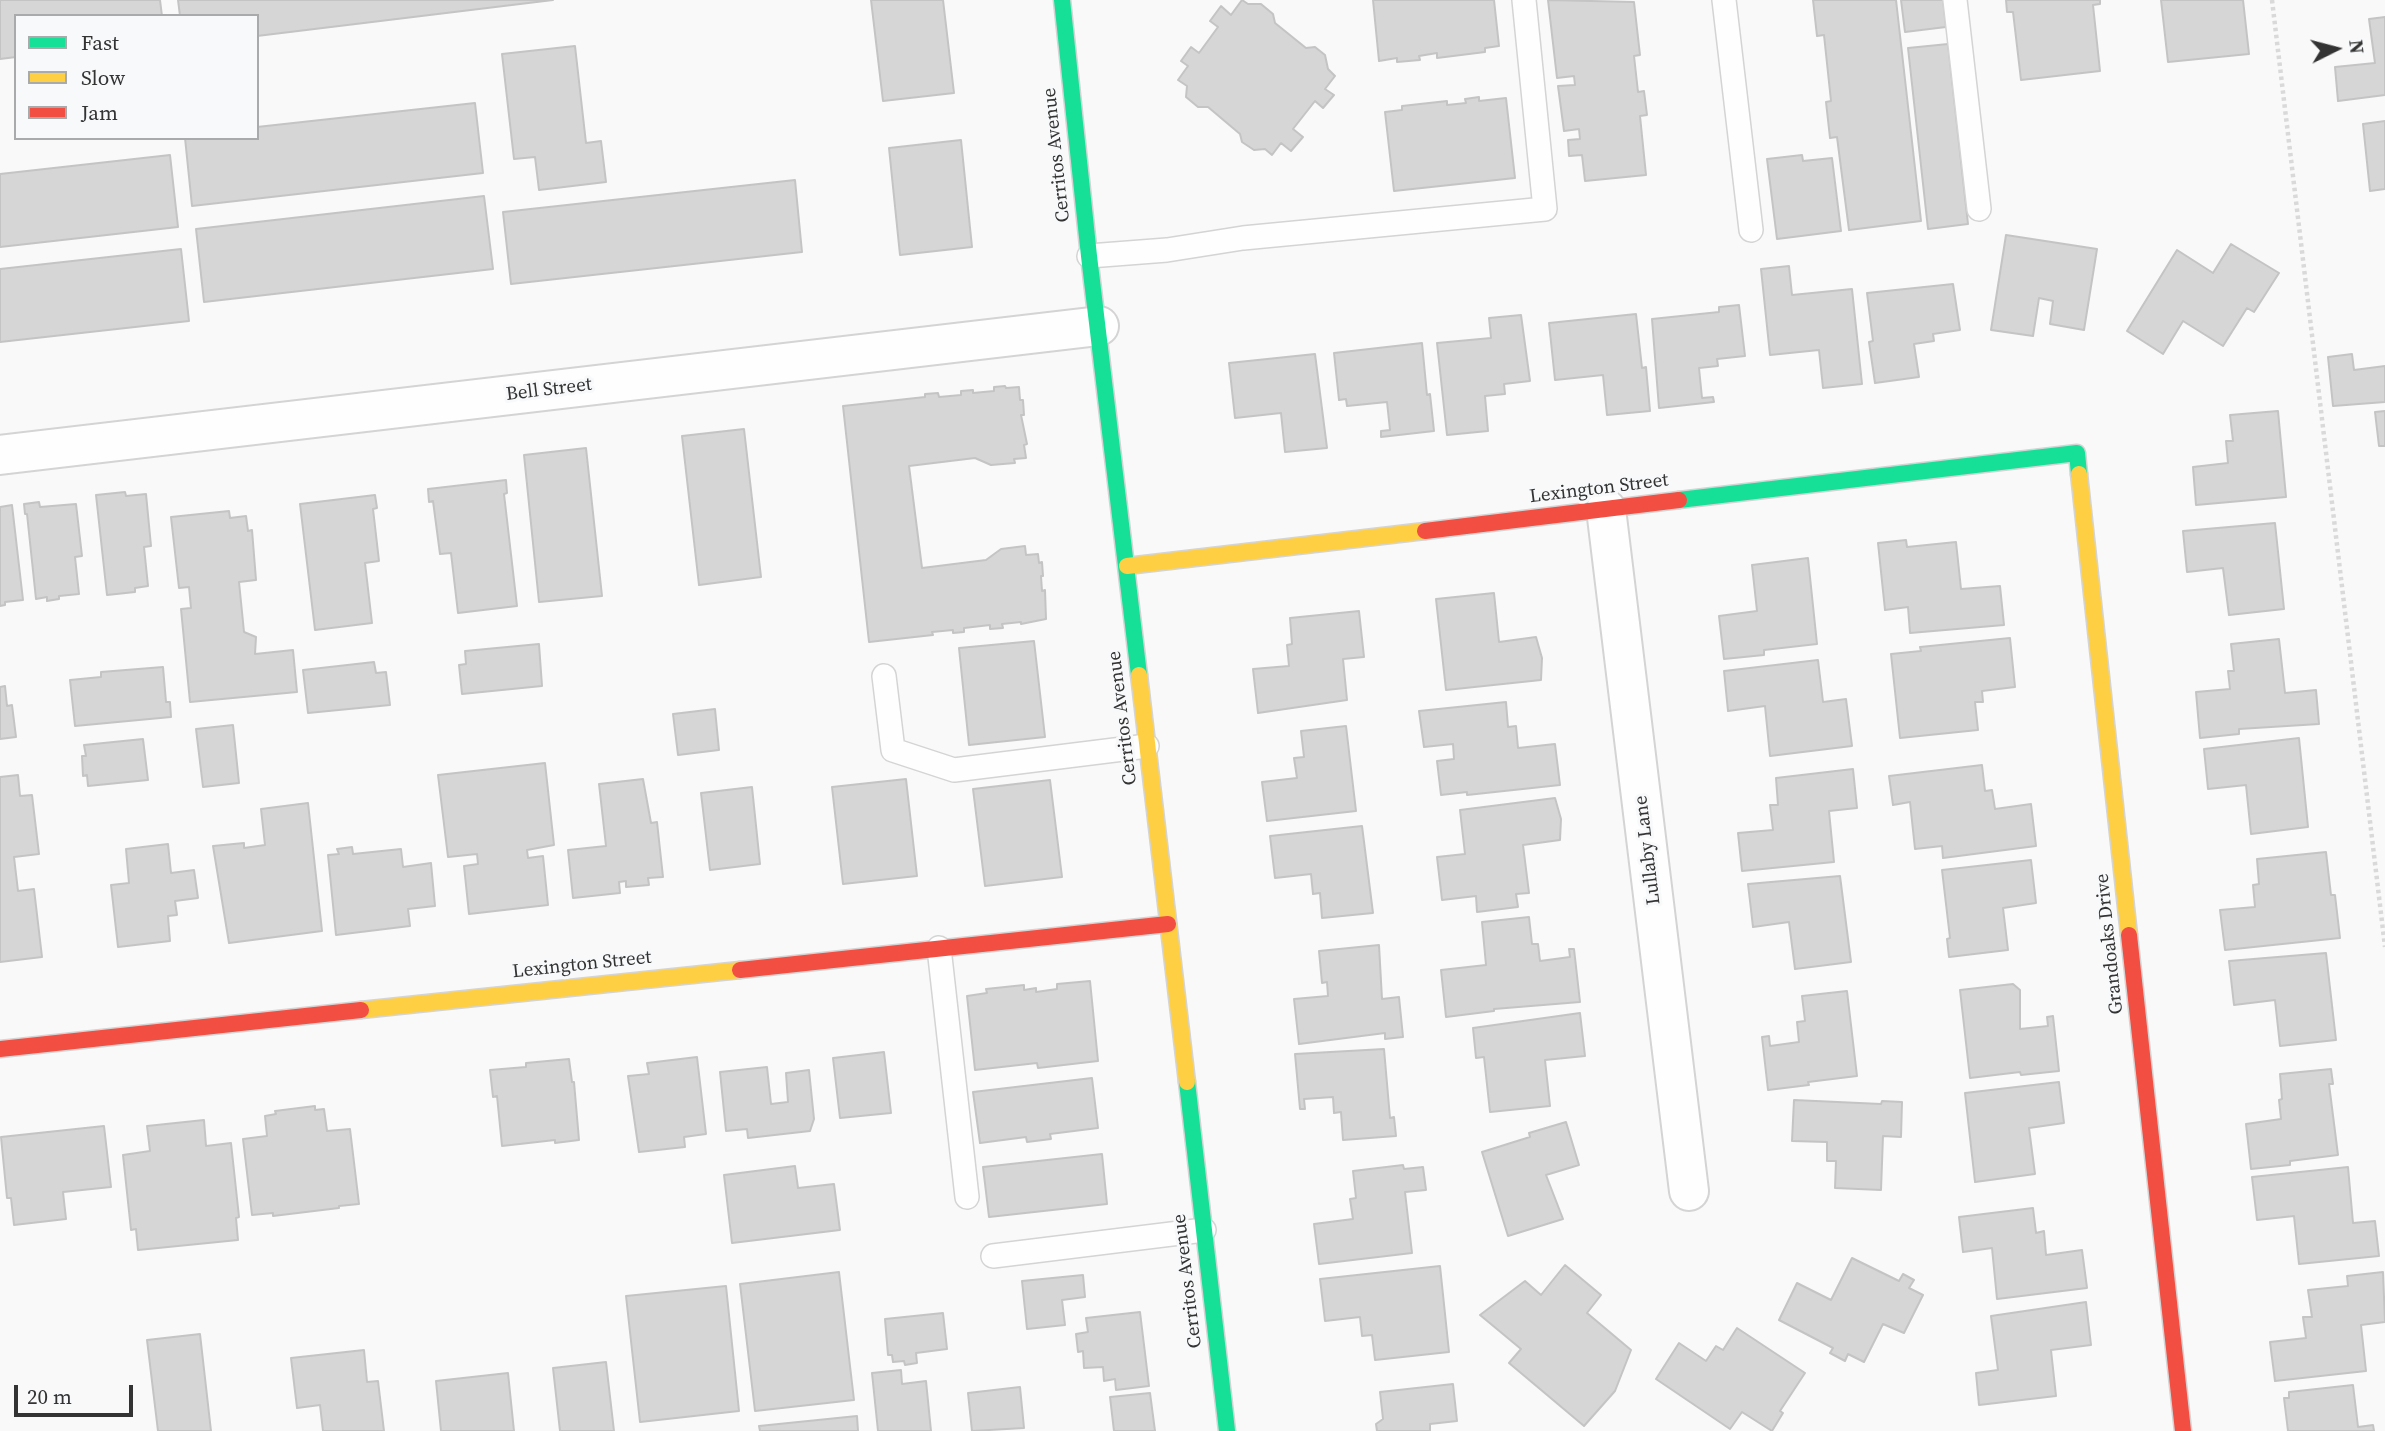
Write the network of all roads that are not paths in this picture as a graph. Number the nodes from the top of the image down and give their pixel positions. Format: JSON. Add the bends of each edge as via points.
{"nodes":[{"id":1,"x":1062,"y":0,"type":"edge"},
{"id":2,"x":1524,"y":0,"type":"edge"},
{"id":3,"x":1724,"y":0,"type":"edge"},
{"id":4,"x":1955,"y":0,"type":"edge"},
{"id":5,"x":1979,"y":209,"type":"dead end"},
{"id":6,"x":1751,"y":229,"type":"dead end"},
{"id":7,"x":1089,"y":256,"type":"junction"},
{"id":8,"x":1099,"y":326,"type":"junction"},
{"id":9,"x":2077,"y":453,"type":"joint"},
{"id":10,"x":0,"y":455,"type":"edge"},
{"id":11,"x":1606,"y":509,"type":"junction"},
{"id":12,"x":1127,"y":566,"type":"junction"},
{"id":13,"x":884,"y":676,"type":"dead end"},
{"id":14,"x":1147,"y":746,"type":"junction"},
{"id":15,"x":1168,"y":924,"type":"junction"},
{"id":16,"x":939,"y":948,"type":"junction"},
{"id":17,"x":0,"y":1049,"type":"edge"},
{"id":18,"x":1689,"y":1191,"type":"dead end"},
{"id":19,"x":967,"y":1198,"type":"dead end"},
{"id":20,"x":1204,"y":1230,"type":"junction"},
{"id":21,"x":993,"y":1256,"type":"dead end"},
{"id":22,"x":1227,"y":1431,"type":"edge"},
{"id":23,"x":2183,"y":1431,"type":"edge"}],
"edges":[{"from":1,"to":7,"type":"street","name":"Cerritos Avenue"},
{"from":2,"to":7,"type":"lane","via":[[1545,209]]},
{"from":3,"to":6,"type":"lane"},
{"from":4,"to":5,"type":"lane"},
{"from":7,"to":8,"type":"street","name":"Cerritos Avenue"},
{"from":8,"to":10,"type":"street","name":"Bell Street"},
{"from":8,"to":12,"type":"street","name":"Cerritos Avenue"},
{"from":9,"to":11,"type":"street","name":"Lexington Street"},
{"from":9,"to":23,"type":"street","name":"Grandoaks Drive"},
{"from":11,"to":12,"type":"street","name":"Lexington Street"},
{"from":11,"to":18,"type":"street","name":"Lullaby Lane"},
{"from":12,"to":14,"type":"street","name":"Cerritos Avenue"},
{"from":13,"to":14,"type":"lane","via":[[893,750],[954,769]]},
{"from":14,"to":15,"type":"street","name":"Cerritos Avenue"},
{"from":15,"to":16,"type":"street","name":"Lexington Street"},
{"from":15,"to":20,"type":"street","name":"Cerritos Avenue"},
{"from":16,"to":17,"type":"street","name":"Lexington Street"},
{"from":16,"to":19,"type":"lane"},
{"from":20,"to":21,"type":"lane"},
{"from":20,"to":22,"type":"street","name":"Cerritos Avenue"}]}
